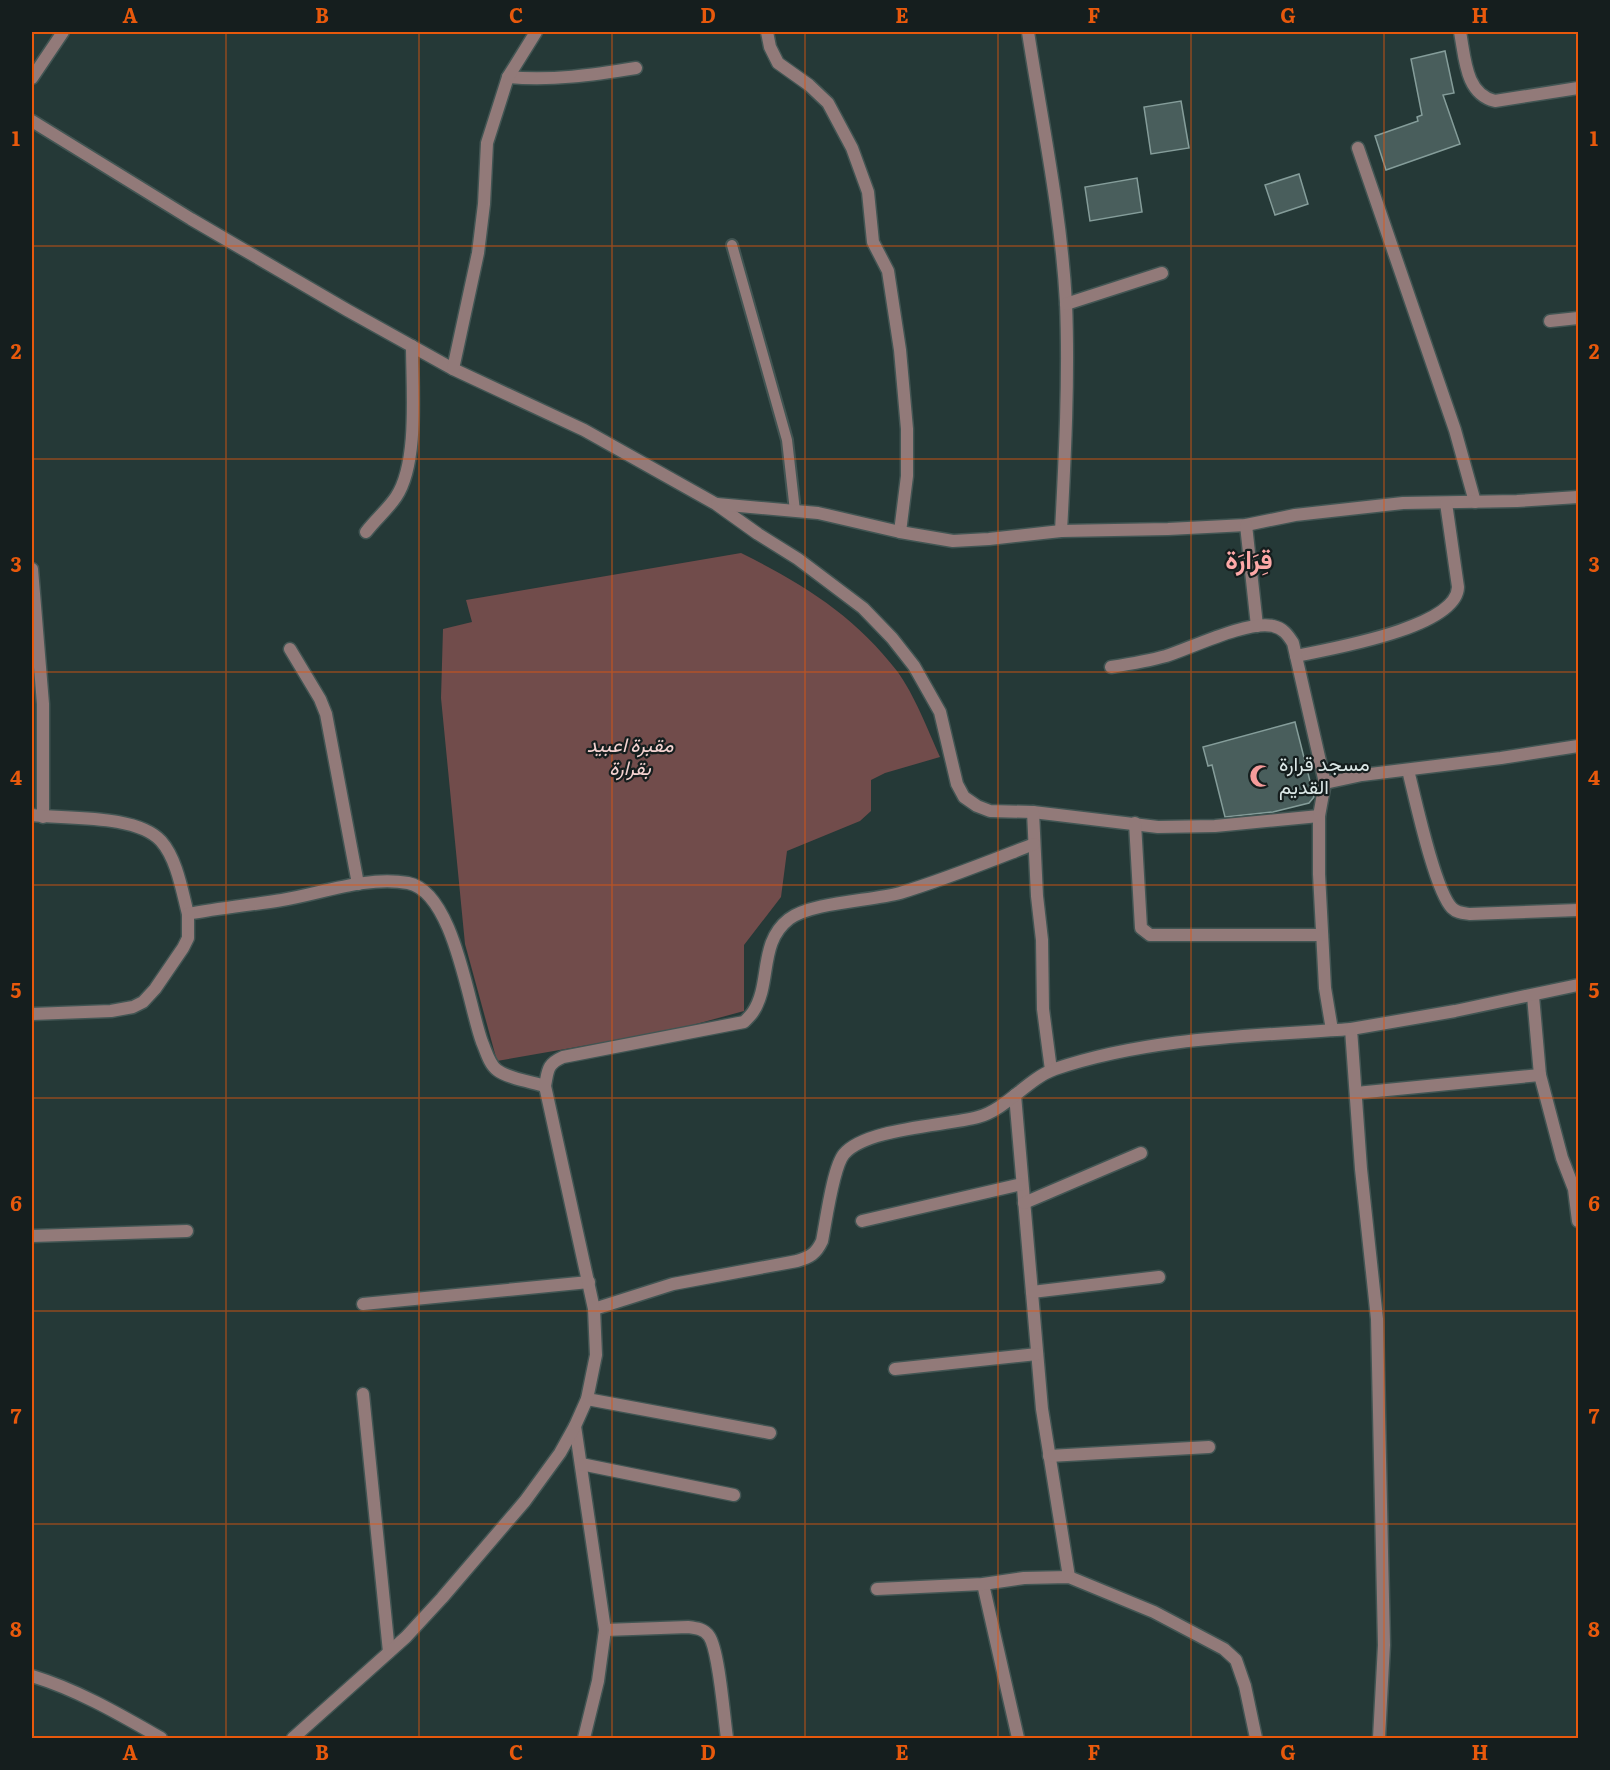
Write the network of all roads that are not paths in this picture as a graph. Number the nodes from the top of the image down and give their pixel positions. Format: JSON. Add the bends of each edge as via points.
{"nodes":[{"id":1,"x":63,"y":32,"type":"edge"},
{"id":2,"x":536,"y":32,"type":"edge"},
{"id":3,"x":767,"y":32,"type":"edge"},
{"id":4,"x":1028,"y":32,"type":"edge"},
{"id":5,"x":1460,"y":32,"type":"edge"},
{"id":6,"x":636,"y":68,"type":"dead end"},
{"id":7,"x":508,"y":77,"type":"junction"},
{"id":8,"x":32,"y":78,"type":"edge"},
{"id":9,"x":1578,"y":88,"type":"edge"},
{"id":10,"x":32,"y":121,"type":"edge"},
{"id":11,"x":1358,"y":148,"type":"dead end"},
{"id":12,"x":732,"y":245,"type":"dead end"},
{"id":13,"x":1162,"y":273,"type":"dead end"},
{"id":14,"x":1066,"y":304,"type":"junction"},
{"id":15,"x":1578,"y":318,"type":"edge"},
{"id":16,"x":1550,"y":321,"type":"dead end"},
{"id":17,"x":412,"y":346,"type":"junction"},
{"id":18,"x":453,"y":369,"type":"junction"},
{"id":19,"x":1578,"y":497,"type":"edge"},
{"id":20,"x":1475,"y":502,"type":"junction"},
{"id":21,"x":1446,"y":503,"type":"junction"},
{"id":22,"x":716,"y":504,"type":"junction"},
{"id":23,"x":795,"y":511,"type":"junction"},
{"id":24,"x":1246,"y":525,"type":"junction"},
{"id":25,"x":1061,"y":531,"type":"junction"},
{"id":26,"x":366,"y":532,"type":"dead end"},
{"id":27,"x":900,"y":532,"type":"junction"},
{"id":28,"x":32,"y":569,"type":"edge"},
{"id":29,"x":1257,"y":626,"type":"junction"},
{"id":30,"x":290,"y":649,"type":"dead end"},
{"id":31,"x":1296,"y":656,"type":"junction"},
{"id":32,"x":1112,"y":667,"type":"dead end"},
{"id":33,"x":1578,"y":746,"type":"edge"},
{"id":34,"x":1408,"y":770,"type":"junction"},
{"id":35,"x":1325,"y":783,"type":"junction"},
{"id":36,"x":1033,"y":812,"type":"junction"},
{"id":37,"x":37,"y":816,"type":"edge"},
{"id":38,"x":1319,"y":816,"type":"junction"},
{"id":39,"x":1135,"y":823,"type":"junction"},
{"id":40,"x":1034,"y":844,"type":"junction"},
{"id":41,"x":358,"y":884,"type":"junction"},
{"id":42,"x":1578,"y":910,"type":"edge"},
{"id":43,"x":188,"y":914,"type":"junction"},
{"id":44,"x":1322,"y":935,"type":"junction"},
{"id":45,"x":1578,"y":986,"type":"edge"},
{"id":46,"x":1533,"y":996,"type":"junction"},
{"id":47,"x":32,"y":1014,"type":"edge"},
{"id":48,"x":1351,"y":1029,"type":"junction"},
{"id":49,"x":1332,"y":1030,"type":"junction"},
{"id":50,"x":1051,"y":1070,"type":"junction"},
{"id":51,"x":1540,"y":1075,"type":"junction"},
{"id":52,"x":545,"y":1086,"type":"junction"},
{"id":53,"x":1356,"y":1093,"type":"junction"},
{"id":54,"x":1015,"y":1095,"type":"junction"},
{"id":55,"x":1141,"y":1153,"type":"dead end"},
{"id":56,"x":1022,"y":1184,"type":"junction"},
{"id":57,"x":1024,"y":1203,"type":"junction"},
{"id":58,"x":862,"y":1221,"type":"dead end"},
{"id":59,"x":1578,"y":1221,"type":"edge"},
{"id":60,"x":187,"y":1231,"type":"dead end"},
{"id":61,"x":32,"y":1236,"type":"edge"},
{"id":62,"x":1159,"y":1277,"type":"dead end"},
{"id":63,"x":588,"y":1282,"type":"junction"},
{"id":64,"x":1032,"y":1292,"type":"junction"},
{"id":65,"x":363,"y":1304,"type":"dead end"},
{"id":66,"x":594,"y":1309,"type":"junction"},
{"id":67,"x":1037,"y":1354,"type":"junction"},
{"id":68,"x":895,"y":1369,"type":"dead end"},
{"id":69,"x":363,"y":1394,"type":"dead end"},
{"id":70,"x":587,"y":1399,"type":"junction"},
{"id":71,"x":575,"y":1426,"type":"junction"},
{"id":72,"x":770,"y":1433,"type":"dead end"},
{"id":73,"x":1209,"y":1447,"type":"dead end"},
{"id":74,"x":1049,"y":1456,"type":"junction"},
{"id":75,"x":581,"y":1464,"type":"junction"},
{"id":76,"x":734,"y":1494,"type":"dead end"},
{"id":77,"x":1069,"y":1577,"type":"junction"},
{"id":78,"x":983,"y":1584,"type":"junction"},
{"id":79,"x":877,"y":1589,"type":"dead end"},
{"id":80,"x":605,"y":1630,"type":"junction"},
{"id":81,"x":389,"y":1652,"type":"junction"},
{"id":82,"x":32,"y":1676,"type":"edge"},
{"id":83,"x":161,"y":1738,"type":"edge"},
{"id":84,"x":293,"y":1738,"type":"edge"},
{"id":85,"x":584,"y":1738,"type":"edge"},
{"id":86,"x":727,"y":1738,"type":"edge"},
{"id":87,"x":1018,"y":1738,"type":"edge"},
{"id":88,"x":1256,"y":1738,"type":"edge"},
{"id":89,"x":1379,"y":1738,"type":"edge"}],
"edges":[{"from":1,"to":8,"type":"street"},
{"from":2,"to":7,"type":"street"},
{"from":3,"to":27,"type":"street","via":[[778,63],[828,103],[852,148],[868,192],[873,242],[888,271],[900,350],[907,476]]},
{"from":4,"to":14,"type":"street","via":[[1056,203]]},
{"from":5,"to":9,"type":"street","via":[[1470,80],[1488,100]]},
{"from":6,"to":7,"type":"street","via":[[574,78]]},
{"from":7,"to":18,"type":"street","via":[[487,143],[478,254]]},
{"from":10,"to":17,"type":"street"},
{"from":11,"to":20,"type":"street","via":[[1455,430]]},
{"from":12,"to":23,"type":"lane","via":[[787,440]]},
{"from":13,"to":14,"type":"street"},
{"from":14,"to":25,"type":"street"},
{"from":15,"to":16,"type":"street"},
{"from":17,"to":18,"type":"street"},
{"from":17,"to":26,"type":"street","via":[[410,450],[405,478],[396,497]]},
{"from":18,"to":22,"type":"street","via":[[584,430]]},
{"from":19,"to":20,"type":"street"},
{"from":20,"to":21,"type":"street"},
{"from":21,"to":24,"type":"street","via":[[1369,506]]},
{"from":21,"to":31,"type":"street","via":[[1458,587],[1448,608],[1384,636]]},
{"from":22,"to":23,"type":"street"},
{"from":22,"to":36,"type":"street","via":[[863,608],[892,638],[914,666],[940,712],[957,784],[964,796],[990,811]]},
{"from":23,"to":27,"type":"street"},
{"from":24,"to":25,"type":"street"},
{"from":24,"to":29,"type":"street"},
{"from":25,"to":27,"type":"street","via":[[953,541]]},
{"from":28,"to":37,"type":"street","via":[[43,704]]},
{"from":29,"to":31,"type":"street","via":[[1270,625],[1284,631]]},
{"from":29,"to":32,"type":"street","via":[[1201,641],[1168,655]]},
{"from":30,"to":41,"type":"street","via":[[326,714]]},
{"from":31,"to":35,"type":"street"},
{"from":33,"to":34,"type":"street"},
{"from":34,"to":35,"type":"street"},
{"from":34,"to":42,"type":"street","via":[[1444,897],[1458,912]]},
{"from":35,"to":38,"type":"street"},
{"from":36,"to":39,"type":"street"},
{"from":36,"to":40,"type":"street"},
{"from":37,"to":43,"type":"street","via":[[130,824],[146,830],[168,851]]},
{"from":38,"to":39,"type":"street","via":[[1215,826],[1158,827]]},
{"from":38,"to":44,"type":"street"},
{"from":39,"to":44,"type":"street","via":[[1141,928],[1150,935]]},
{"from":40,"to":50,"type":"street","via":[[1043,1009]]},
{"from":40,"to":52,"type":"street","via":[[898,893],[810,910],[789,919],[767,952],[759,998],[744,1022],[563,1057],[549,1066]]},
{"from":41,"to":43,"type":"street"},
{"from":41,"to":52,"type":"street","via":[[411,884],[437,904],[452,935],[477,1029],[490,1060],[499,1071]]},
{"from":43,"to":47,"type":"street","via":[[188,938],[183,948],[143,1002],[111,1011]]},
{"from":44,"to":49,"type":"street"},
{"from":45,"to":46,"type":"street"},
{"from":46,"to":48,"type":"street"},
{"from":46,"to":51,"type":"street"},
{"from":48,"to":49,"type":"street"},
{"from":48,"to":53,"type":"street"},
{"from":49,"to":50,"type":"street","via":[[1139,1048]]},
{"from":50,"to":54,"type":"street"},
{"from":51,"to":53,"type":"street"},
{"from":51,"to":59,"type":"street","via":[[1574,1189]]},
{"from":52,"to":63,"type":"street"},
{"from":53,"to":89,"type":"street","via":[[1377,1319],[1384,1645]]},
{"from":54,"to":56,"type":"street"},
{"from":54,"to":66,"type":"street","via":[[988,1114],[876,1137],[846,1152],[838,1166],[822,1241],[812,1256],[673,1284]]},
{"from":55,"to":57,"type":"street"},
{"from":56,"to":57,"type":"street"},
{"from":56,"to":58,"type":"street"},
{"from":57,"to":64,"type":"street"},
{"from":60,"to":61,"type":"street"},
{"from":62,"to":64,"type":"street"},
{"from":63,"to":65,"type":"street"},
{"from":63,"to":66,"type":"street"},
{"from":64,"to":67,"type":"street"},
{"from":66,"to":70,"type":"street","via":[[597,1355]]},
{"from":67,"to":68,"type":"street"},
{"from":67,"to":74,"type":"street"},
{"from":69,"to":81,"type":"street"},
{"from":70,"to":71,"type":"street"},
{"from":70,"to":72,"type":"street"},
{"from":71,"to":75,"type":"street"},
{"from":71,"to":81,"type":"street","via":[[525,1500],[442,1598]]},
{"from":73,"to":74,"type":"street"},
{"from":74,"to":77,"type":"street"},
{"from":75,"to":76,"type":"street"},
{"from":75,"to":80,"type":"street"},
{"from":77,"to":78,"type":"street"},
{"from":77,"to":88,"type":"street","via":[[1154,1612],[1224,1648],[1236,1660]]},
{"from":78,"to":79,"type":"street"},
{"from":78,"to":87,"type":"street"},
{"from":80,"to":85,"type":"street"},
{"from":80,"to":86,"type":"street","via":[[702,1629],[710,1637],[716,1657]]},
{"from":81,"to":84,"type":"street"},
{"from":82,"to":83,"type":"street","via":[[110,1708]]}]}
